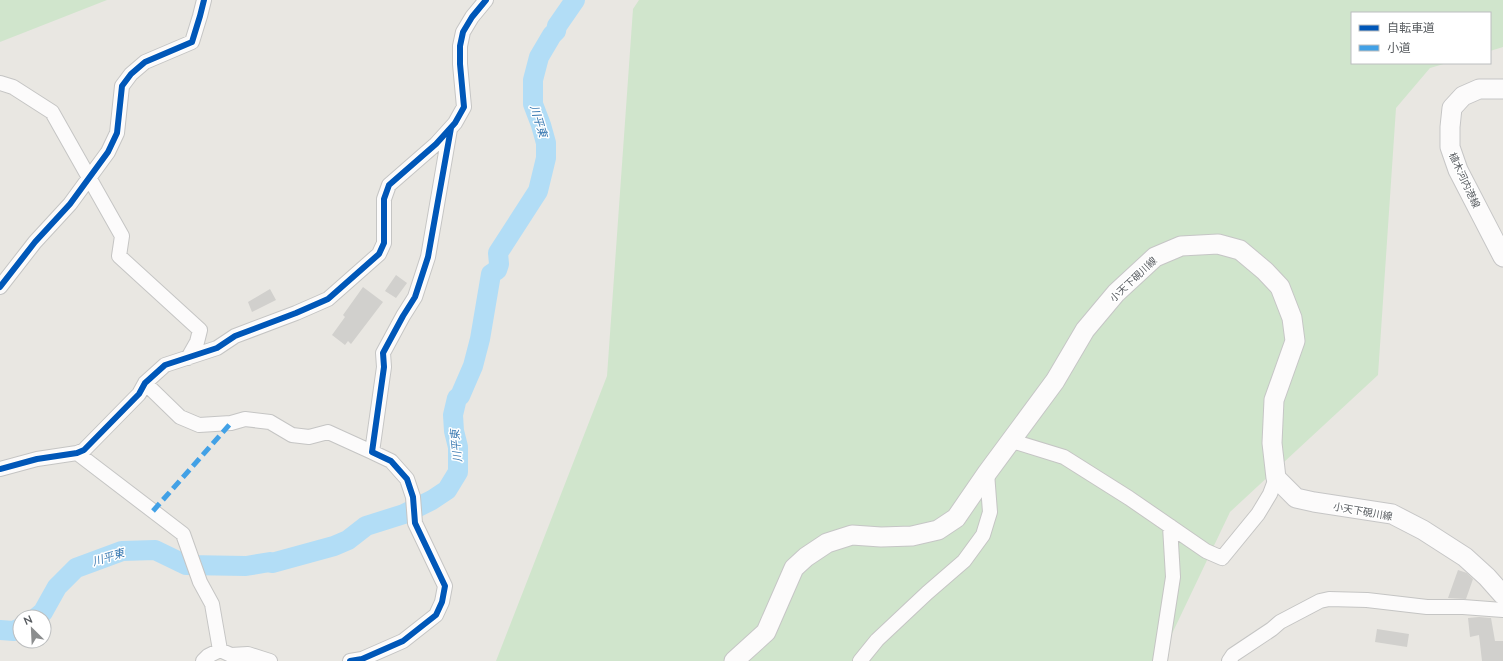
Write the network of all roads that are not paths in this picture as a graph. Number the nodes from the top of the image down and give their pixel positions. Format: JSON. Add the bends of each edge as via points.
{"nodes":[{"id":1,"x":204,"y":0,"type":"edge"},
{"id":2,"x":486,"y":0,"type":"edge"},
{"id":3,"x":0,"y":83,"type":"edge"},
{"id":4,"x":1503,"y":89,"type":"edge"},
{"id":5,"x":450,"y":128,"type":"junction"},
{"id":6,"x":90,"y":177,"type":"junction"},
{"id":7,"x":1503,"y":258,"type":"edge"},
{"id":8,"x":0,"y":287,"type":"edge"},
{"id":9,"x":188,"y":358,"type":"junction"},
{"id":10,"x":145,"y":383,"type":"junction"},
{"id":11,"x":1016,"y":434,"type":"junction"},
{"id":12,"x":372,"y":452,"type":"junction"},
{"id":13,"x":77,"y":453,"type":"junction"},
{"id":14,"x":0,"y":469,"type":"edge"},
{"id":15,"x":987,"y":473,"type":"junction"},
{"id":16,"x":1276,"y":478,"type":"junction"},
{"id":17,"x":1170,"y":526,"type":"junction"},
{"id":18,"x":1503,"y":595,"type":"edge"},
{"id":19,"x":1503,"y":610,"type":"edge"},
{"id":20,"x":220,"y":650,"type":"junction"},
{"id":21,"x":203,"y":661,"type":"edge"},
{"id":22,"x":270,"y":661,"type":"edge"},
{"id":23,"x":350,"y":661,"type":"edge"},
{"id":24,"x":734,"y":661,"type":"edge"},
{"id":25,"x":860,"y":661,"type":"edge"},
{"id":26,"x":1160,"y":661,"type":"edge"},
{"id":27,"x":1229,"y":661,"type":"edge"}],
"edges":[{"from":1,"to":6,"type":"street","via":[[192,42],[145,62],[130,74],[122,86],[117,133],[108,152]]},
{"from":2,"to":5,"type":"street","via":[[472,16],[463,32],[460,64],[464,107]]},
{"from":3,"to":6,"type":"street","via":[[13,87],[52,112]]},
{"from":4,"to":7,"type":"main road","name":"植木河内港線","via":[[1479,89],[1463,96],[1452,108],[1450,147],[1458,170]]},
{"from":5,"to":9,"type":"street","via":[[436,144],[389,185],[384,199],[384,243],[379,254],[328,299],[235,336],[216,348]]},
{"from":5,"to":12,"type":"street","via":[[428,257],[415,297],[383,353],[384,366]]},
{"from":6,"to":8,"type":"street"},
{"from":6,"to":9,"type":"street","via":[[122,236],[120,256],[200,330]]},
{"from":9,"to":10,"type":"street","via":[[165,365]]},
{"from":10,"to":12,"type":"street","via":[[180,416],[199,426],[245,419],[270,422],[292,435],[309,437],[328,432]]},
{"from":10,"to":13,"type":"street","via":[[139,394],[84,450]]},
{"from":11,"to":15,"type":"main road","name":"小天下硯川線"},
{"from":11,"to":16,"type":"main road","name":"小天下硯川線","via":[[1055,381],[1085,330],[1116,293],[1155,257],[1181,246],[1218,244],[1240,250],[1265,271],[1280,287],[1292,318],[1295,341],[1274,400],[1272,443]]},
{"from":11,"to":17,"type":"street","via":[[1012,441],[1064,457]]},
{"from":12,"to":23,"type":"street","via":[[391,461],[407,479],[413,497],[414,523],[445,586],[436,615],[403,641],[362,659]]},
{"from":13,"to":14,"type":"street","via":[[37,459]]},
{"from":13,"to":20,"type":"street","via":[[182,534],[200,582],[212,604]]},
{"from":15,"to":24,"type":"main road","name":"小天下硯川線","via":[[956,518],[938,530],[912,536],[852,535],[827,543],[806,556],[794,568],[766,632]]},
{"from":15,"to":25,"type":"street","via":[[990,512],[983,534],[964,561],[877,640]]},
{"from":16,"to":17,"type":"street","via":[[1258,514],[1222,558]]},
{"from":16,"to":18,"type":"main road","name":"小天下硯川線","via":[[1296,498],[1392,514],[1464,556],[1487,576]]},
{"from":17,"to":26,"type":"street","via":[[1173,577]]},
{"from":19,"to":27,"type":"street","via":[[1329,599],[1320,601],[1280,622],[1233,654]]},
{"from":20,"to":21,"type":"street"},
{"from":20,"to":22,"type":"street","via":[[231,655],[248,654]]}]}
